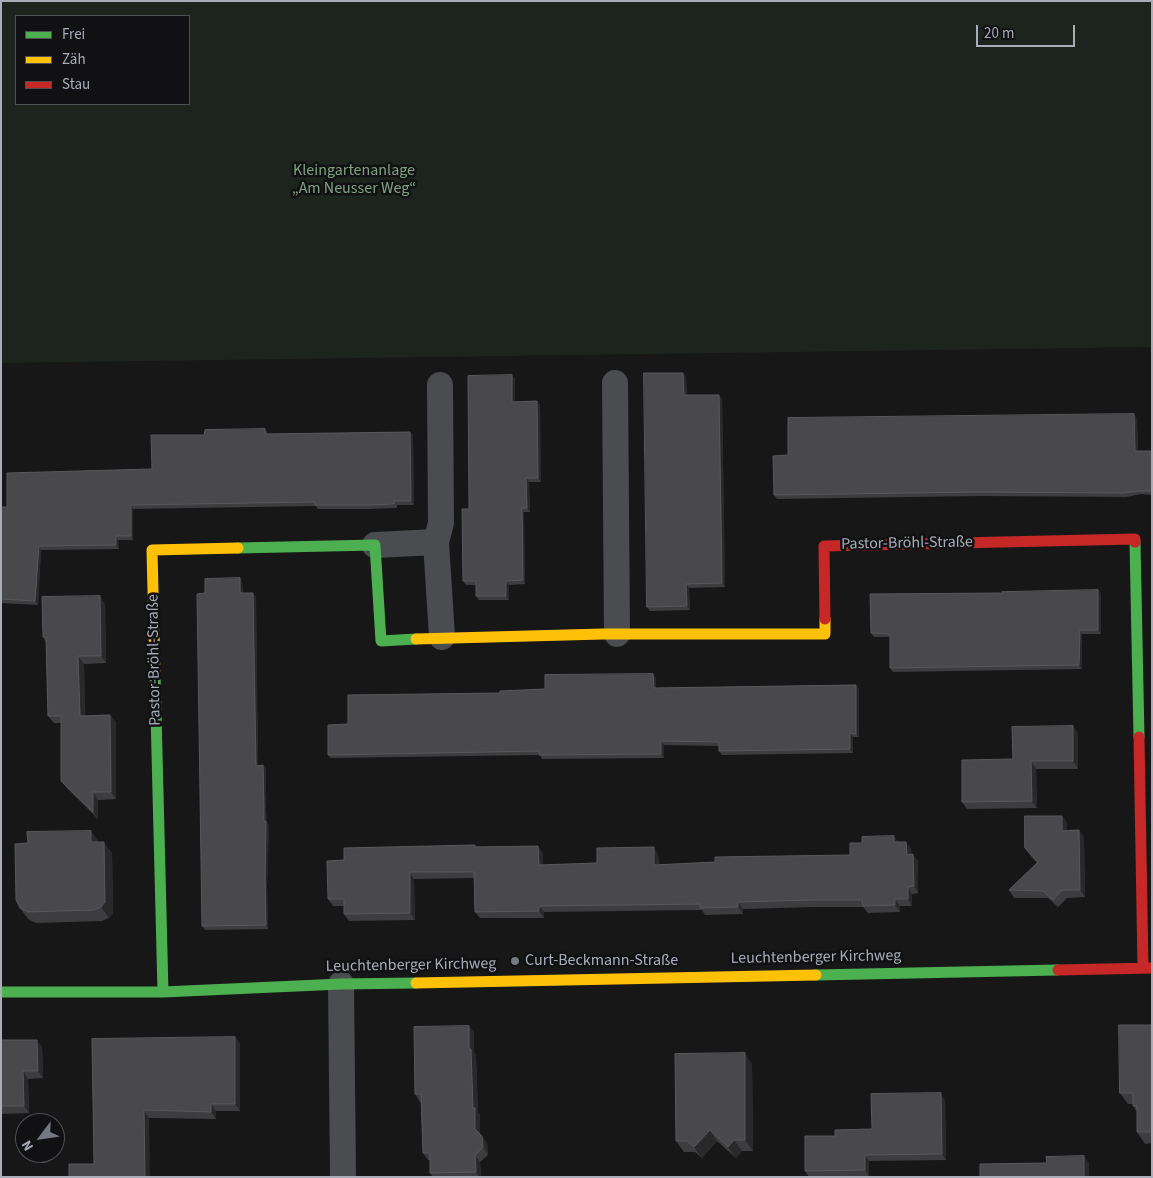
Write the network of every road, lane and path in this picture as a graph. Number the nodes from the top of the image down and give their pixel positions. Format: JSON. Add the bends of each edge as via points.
{"nodes":[{"id":1,"x":615,"y":383,"type":"dead end"},
{"id":2,"x":440,"y":385,"type":"dead end"},
{"id":3,"x":1144,"y":539,"type":"edge"},
{"id":4,"x":436,"y":542,"type":"junction"},
{"id":5,"x":375,"y":545,"type":"junction"},
{"id":6,"x":617,"y":634,"type":"junction"},
{"id":7,"x":442,"y":637,"type":"junction"},
{"id":8,"x":1147,"y":968,"type":"edge"},
{"id":9,"x":341,"y":984,"type":"junction"},
{"id":10,"x":1,"y":992,"type":"edge"},
{"id":11,"x":163,"y":992,"type":"junction"},
{"id":12,"x":343,"y":1177,"type":"edge"}],
"edges":[{"from":1,"to":6,"type":"street"},
{"from":2,"to":4,"type":"street","via":[[441,523]]},
{"from":3,"to":6,"type":"street","name":"Pastor-Bröhl-Straße","via":[[824,546],[825,634]]},
{"from":3,"to":8,"type":"street","name":"Pastor-Bröhl-Straße"},
{"from":4,"to":5,"type":"street","name":"Pastor-Bröhl-Straße"},
{"from":4,"to":7,"type":"street"},
{"from":5,"to":7,"type":"street","name":"Pastor-Bröhl-Straße","via":[[381,641]]},
{"from":5,"to":11,"type":"street","name":"Pastor-Bröhl-Straße","via":[[152,550]]},
{"from":6,"to":7,"type":"street","name":"Pastor-Bröhl-Straße"},
{"from":8,"to":9,"type":"street","name":"Leuchtenberger Kirchweg"},
{"from":9,"to":11,"type":"street","name":"Leuchtenberger Kirchweg"},
{"from":9,"to":12,"type":"street"},
{"from":10,"to":11,"type":"street","name":"Leuchtenberger Kirchweg"}]}
